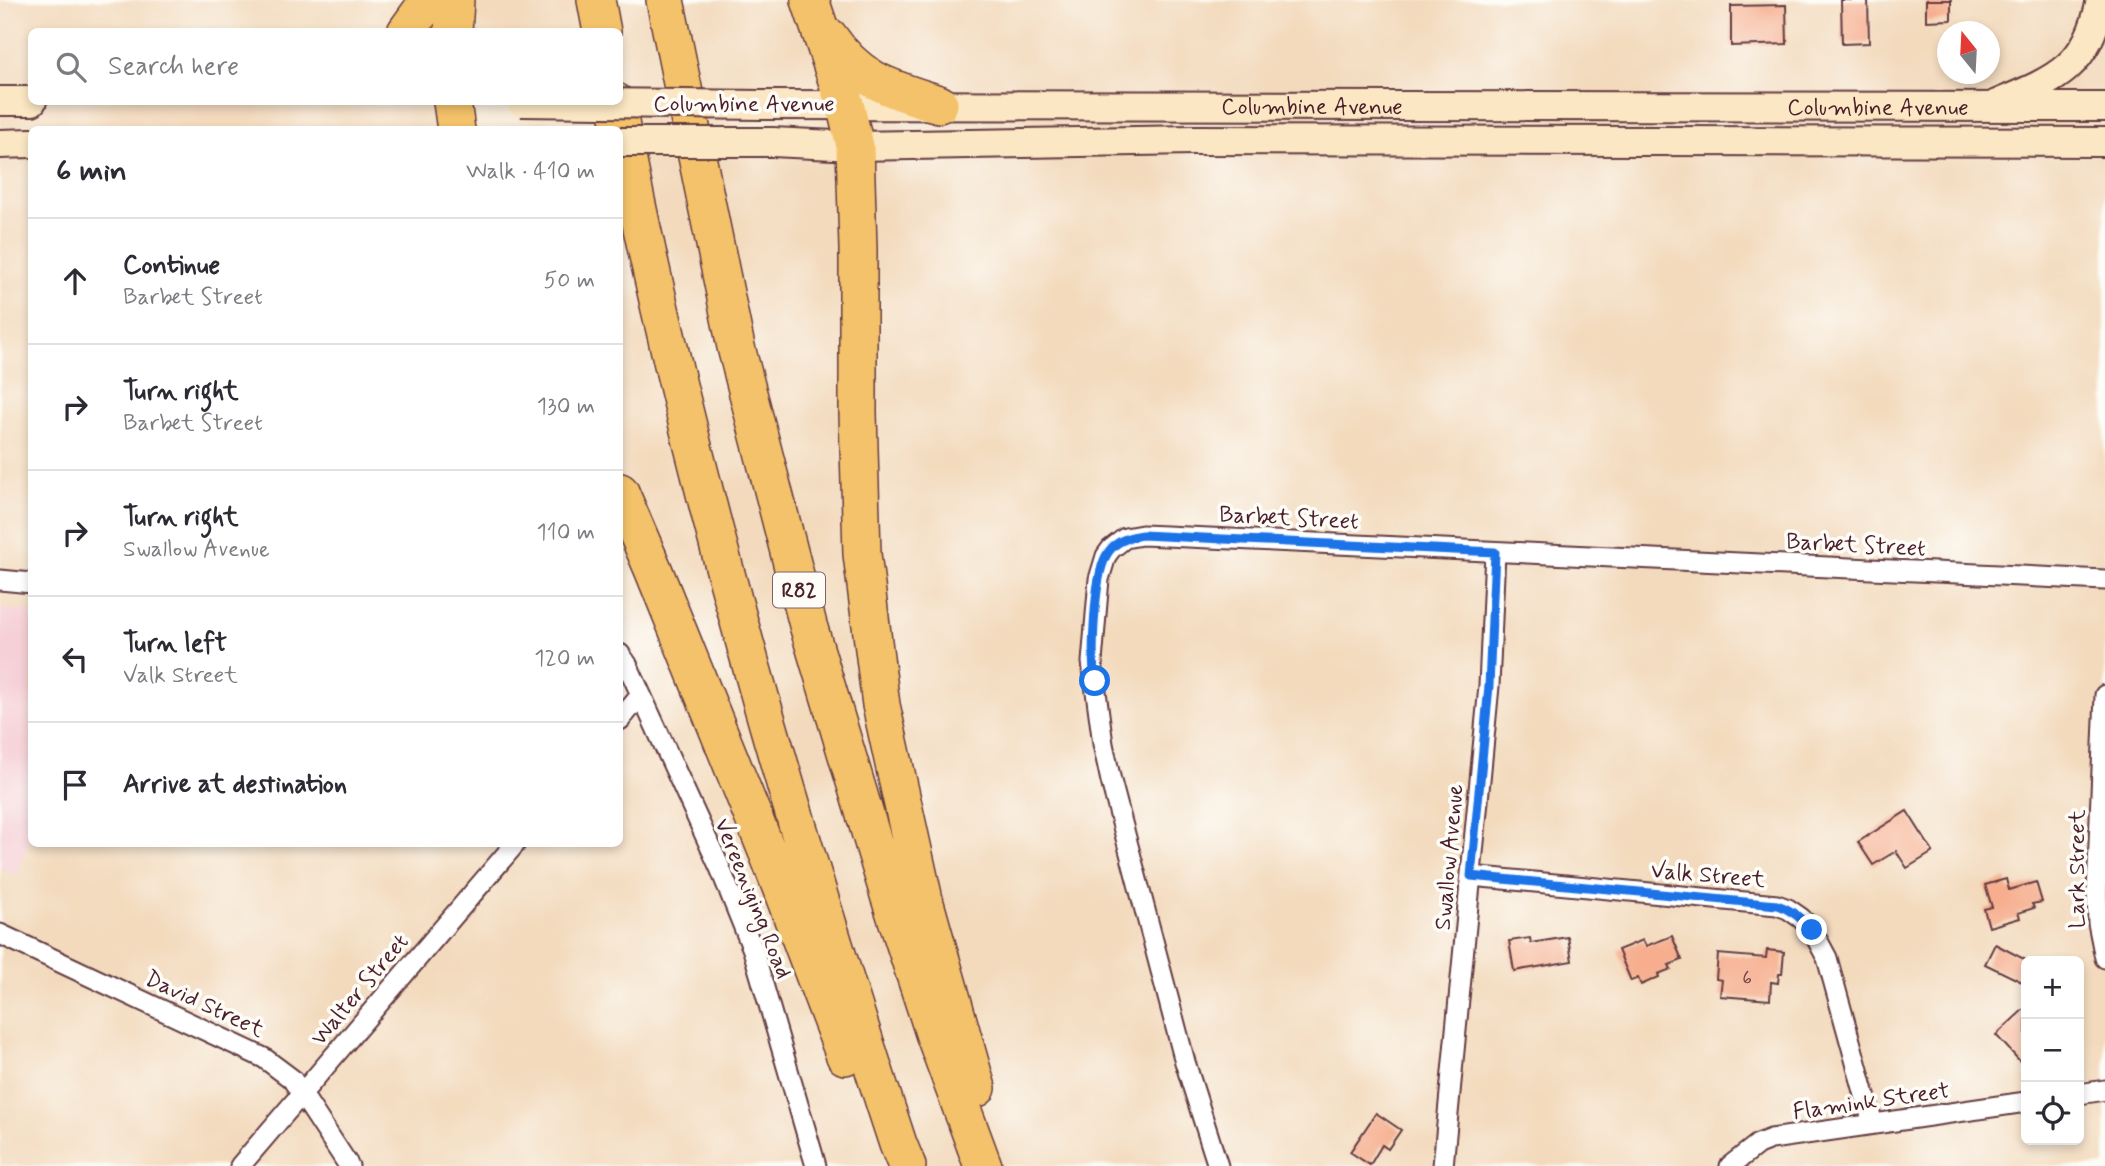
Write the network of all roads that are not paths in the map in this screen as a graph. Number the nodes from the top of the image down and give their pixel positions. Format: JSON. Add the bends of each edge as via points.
{"nodes":[{"id":1,"x":429,"y":0,"type":"edge"},
{"id":2,"x":455,"y":0,"type":"edge"},
{"id":3,"x":596,"y":0,"type":"edge"},
{"id":4,"x":665,"y":0,"type":"edge"},
{"id":5,"x":2101,"y":0,"type":"edge"},
{"id":6,"x":815,"y":12,"type":"edge"},
{"id":7,"x":409,"y":28,"type":"edge"},
{"id":8,"x":453,"y":28,"type":"edge"},
{"id":9,"x":601,"y":28,"type":"edge"},
{"id":10,"x":28,"y":100,"type":"edge"},
{"id":11,"x":0,"y":101,"type":"edge"},
{"id":12,"x":623,"y":103,"type":"edge"},
{"id":13,"x":845,"y":104,"type":"junction"},
{"id":14,"x":939,"y":104,"type":"junction"},
{"id":15,"x":452,"y":105,"type":"edge"},
{"id":16,"x":617,"y":105,"type":"edge"},
{"id":17,"x":2105,"y":107,"type":"edge"},
{"id":18,"x":1984,"y":109,"type":"junction"},
{"id":19,"x":455,"y":126,"type":"edge"},
{"id":20,"x":621,"y":126,"type":"edge"},
{"id":21,"x":623,"y":136,"type":"edge"},
{"id":22,"x":623,"y":142,"type":"edge"},
{"id":23,"x":2105,"y":142,"type":"edge"},
{"id":24,"x":28,"y":143,"type":"edge"},
{"id":25,"x":0,"y":144,"type":"edge"},
{"id":26,"x":855,"y":146,"type":"junction"},
{"id":27,"x":623,"y":499,"type":"edge"},
{"id":28,"x":1495,"y":552,"type":"junction"},
{"id":29,"x":0,"y":580,"type":"edge"},
{"id":30,"x":2105,"y":580,"type":"edge"},
{"id":31,"x":28,"y":583,"type":"edge"},
{"id":32,"x":623,"y":658,"type":"edge"},
{"id":33,"x":2105,"y":695,"type":"edge"},
{"id":34,"x":640,"y":696,"type":"junction"},
{"id":35,"x":623,"y":716,"type":"edge"},
{"id":36,"x":511,"y":847,"type":"edge"},
{"id":37,"x":1471,"y":876,"type":"junction"},
{"id":38,"x":0,"y":934,"type":"edge"},
{"id":39,"x":2105,"y":958,"type":"edge"},
{"id":40,"x":2105,"y":1090,"type":"edge"},
{"id":41,"x":2084,"y":1093,"type":"edge"},
{"id":42,"x":302,"y":1095,"type":"junction"},
{"id":43,"x":2021,"y":1103,"type":"edge"},
{"id":44,"x":1873,"y":1124,"type":"junction"},
{"id":45,"x":902,"y":1155,"type":"edge"},
{"id":46,"x":240,"y":1166,"type":"edge"},
{"id":47,"x":349,"y":1166,"type":"edge"},
{"id":48,"x":816,"y":1166,"type":"edge"},
{"id":49,"x":983,"y":1166,"type":"edge"},
{"id":50,"x":996,"y":1166,"type":"edge"},
{"id":51,"x":1218,"y":1166,"type":"edge"},
{"id":52,"x":1443,"y":1166,"type":"edge"},
{"id":53,"x":1731,"y":1166,"type":"edge"}],
"edges":[{"from":1,"to":7,"type":"highway"},
{"from":2,"to":8,"type":"highway"},
{"from":3,"to":9,"type":"highway"},
{"from":4,"to":49,"type":"highway","number":"R82","via":[[736,347],[808,625],[889,895]]},
{"from":5,"to":18,"type":"main road","via":[[2090,37],[2068,68]]},
{"from":6,"to":13,"type":"highway"},
{"from":6,"to":14,"type":"highway","via":[[843,56],[864,75]]},
{"from":10,"to":11,"type":"main road"},
{"from":12,"to":13,"type":"main road","name":"Columbine Avenue","bridge":true},
{"from":13,"to":14,"type":"main road","name":"Columbine Avenue"},
{"from":13,"to":26,"type":"highway"},
{"from":14,"to":18,"type":"main road","name":"Columbine Avenue"},
{"from":15,"to":19,"type":"highway"},
{"from":16,"to":20,"type":"highway"},
{"from":17,"to":18,"type":"main road","name":"Columbine Avenue"},
{"from":21,"to":45,"type":"highway","via":[[660,317],[725,573],[816,891]]},
{"from":22,"to":26,"type":"main road","name":"Columbine Avenue","bridge":true},
{"from":23,"to":26,"type":"main road","name":"Columbine Avenue","via":[[1193,140]]},
{"from":24,"to":25,"type":"main road"},
{"from":26,"to":50,"type":"highway","via":[[859,486],[870,633],[906,824]]},
{"from":27,"to":45,"type":"highway","via":[[771,861],[839,1043],[862,1093]]},
{"from":28,"to":30,"type":"street","name":"Barbet Street"},
{"from":28,"to":37,"type":"street","name":"Swallow Avenue","via":[[1489,686]]},
{"from":28,"to":51,"type":"street","name":"Barbet Street","via":[[1142,535],[1125,538],[1106,556],[1099,579],[1092,662],[1103,744],[1185,1062]]},
{"from":29,"to":31,"type":"street"},
{"from":32,"to":34,"type":"street","name":"Vereeniging Road"},
{"from":33,"to":39,"type":"street","name":"Lark Street","via":[[2097,892]]},
{"from":34,"to":35,"type":"street"},
{"from":34,"to":48,"type":"street","name":"Vereeniging Road","via":[[753,950]]},
{"from":36,"to":42,"type":"street","name":"Walter Street"},
{"from":37,"to":44,"type":"street","name":"Valk Street","via":[[1788,909],[1812,930],[1827,958]]},
{"from":37,"to":52,"type":"street","name":"Swallow Avenue"},
{"from":38,"to":42,"type":"street","name":"David Street","via":[[264,1058],[292,1079]]},
{"from":40,"to":41,"type":"street"},
{"from":42,"to":46,"type":"street","name":"Walter Street"},
{"from":42,"to":47,"type":"street","name":"David Street"},
{"from":43,"to":44,"type":"street","name":"Flamink Street"},
{"from":44,"to":53,"type":"street","name":"Flamink Street","via":[[1771,1139]]}]}
